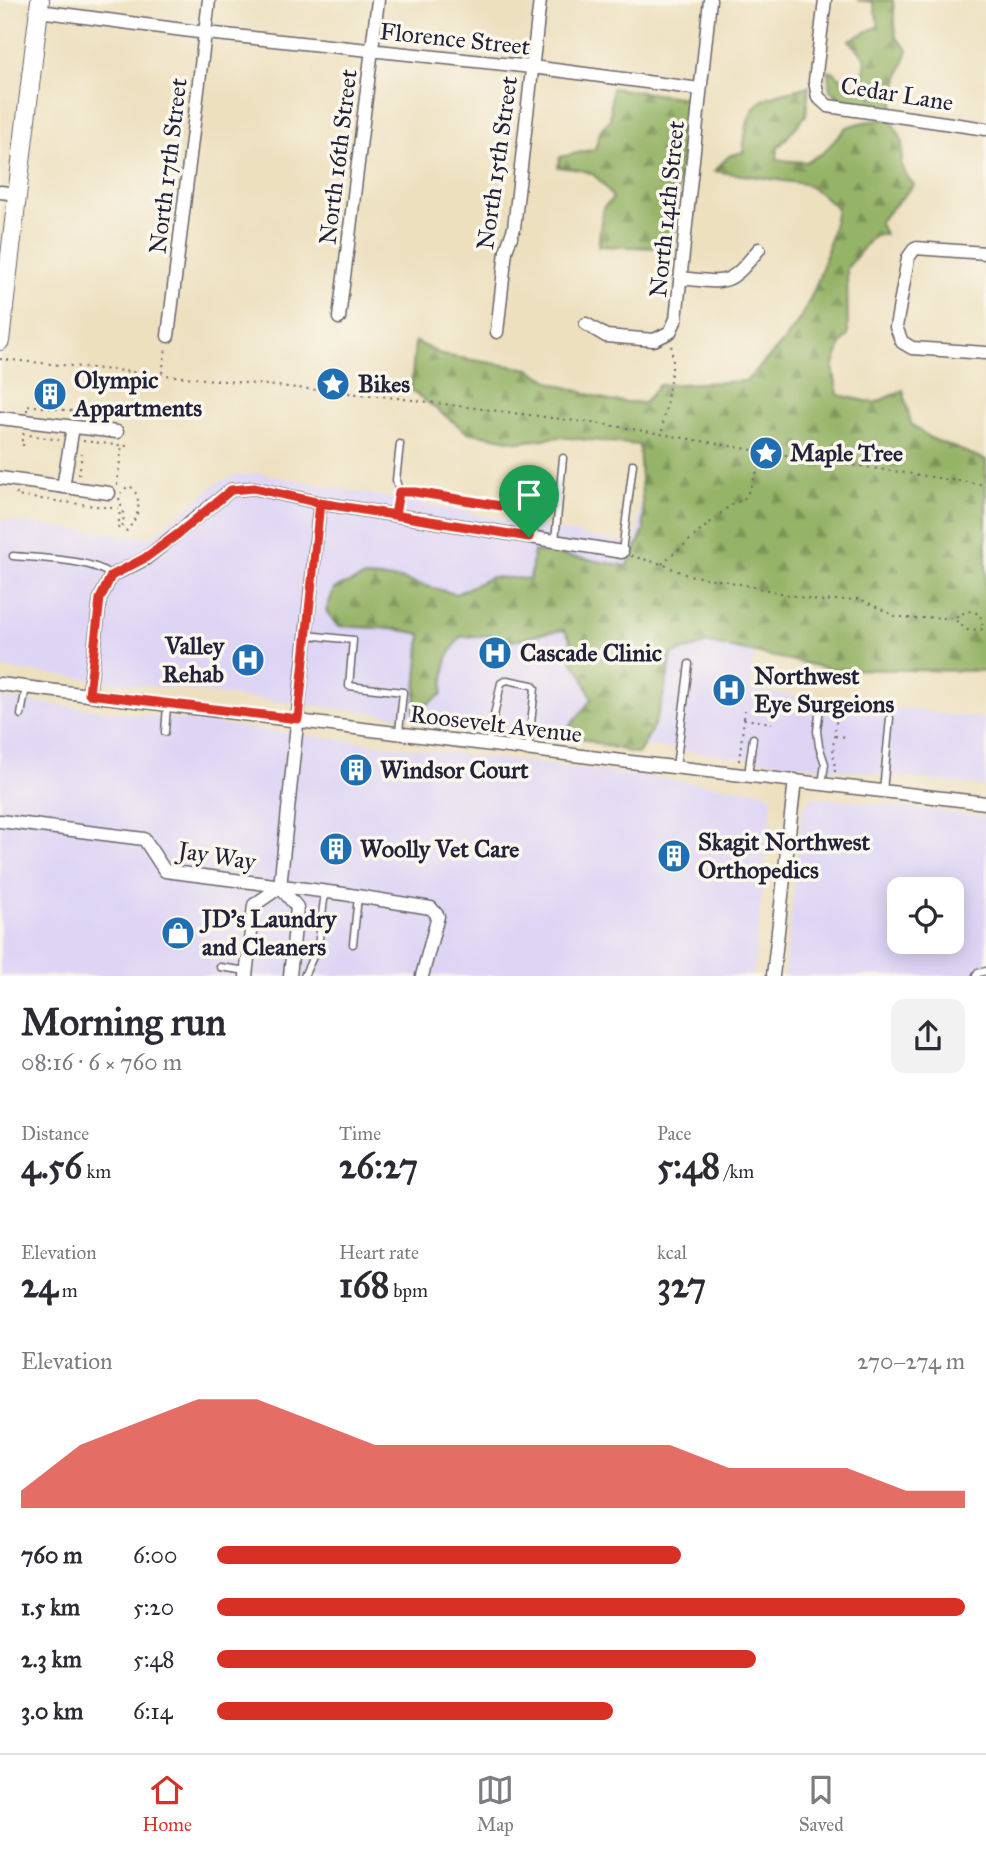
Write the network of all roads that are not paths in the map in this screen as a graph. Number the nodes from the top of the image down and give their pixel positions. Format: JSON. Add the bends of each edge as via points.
{"nodes":[{"id":1,"x":209,"y":0,"type":"edge"},
{"id":2,"x":378,"y":0,"type":"edge"},
{"id":3,"x":540,"y":0,"type":"edge"},
{"id":4,"x":710,"y":0,"type":"edge"},
{"id":5,"x":825,"y":0,"type":"edge"},
{"id":6,"x":40,"y":5,"type":"edge"},
{"id":7,"x":206,"y":33,"type":"junction"},
{"id":8,"x":373,"y":52,"type":"junction"},
{"id":9,"x":532,"y":67,"type":"junction"},
{"id":10,"x":700,"y":89,"type":"junction"},
{"id":11,"x":986,"y":129,"type":"edge"},
{"id":12,"x":9,"y":193,"type":"edge"},
{"id":13,"x":759,"y":250,"type":"dead end"},
{"id":14,"x":986,"y":253,"type":"edge"},
{"id":15,"x":680,"y":278,"type":"junction"},
{"id":16,"x":339,"y":318,"type":"dead end"},
{"id":17,"x":586,"y":324,"type":"dead end"},
{"id":18,"x":497,"y":332,"type":"dead end"},
{"id":19,"x":168,"y":336,"type":"road end"},
{"id":20,"x":0,"y":341,"type":"edge"},
{"id":21,"x":986,"y":353,"type":"edge"},
{"id":22,"x":0,"y":418,"type":"edge"},
{"id":23,"x":72,"y":427,"type":"junction"},
{"id":24,"x":117,"y":432,"type":"dead end"},
{"id":25,"x":400,"y":444,"type":"dead end"},
{"id":26,"x":564,"y":458,"type":"dead end"},
{"id":27,"x":633,"y":464,"type":"dead end"},
{"id":28,"x":0,"y":478,"type":"edge"},
{"id":29,"x":64,"y":487,"type":"junction"},
{"id":30,"x":399,"y":492,"type":"junction"},
{"id":31,"x":114,"y":493,"type":"road end"},
{"id":32,"x":320,"y":503,"type":"junction"},
{"id":33,"x":395,"y":515,"type":"junction"},
{"id":34,"x":529,"y":537,"type":"junction"},
{"id":35,"x":555,"y":541,"type":"junction"},
{"id":36,"x":622,"y":552,"type":"joint"},
{"id":37,"x":13,"y":556,"type":"dead end"},
{"id":38,"x":111,"y":576,"type":"junction"},
{"id":39,"x":307,"y":635,"type":"junction"},
{"id":40,"x":689,"y":664,"type":"dead end"},
{"id":41,"x":0,"y":684,"type":"edge"},
{"id":42,"x":26,"y":687,"type":"junction"},
{"id":43,"x":89,"y":694,"type":"junction"},
{"id":44,"x":167,"y":704,"type":"junction"},
{"id":45,"x":820,"y":707,"type":"dead end"},
{"id":46,"x":21,"y":715,"type":"dead end"},
{"id":47,"x":890,"y":718,"type":"dead end"},
{"id":48,"x":298,"y":719,"type":"junction"},
{"id":49,"x":164,"y":732,"type":"dead end"},
{"id":50,"x":399,"y":732,"type":"junction"},
{"id":51,"x":753,"y":738,"type":"dead end"},
{"id":52,"x":488,"y":744,"type":"junction"},
{"id":53,"x":528,"y":749,"type":"junction"},
{"id":54,"x":676,"y":767,"type":"junction"},
{"id":55,"x":748,"y":775,"type":"junction"},
{"id":56,"x":795,"y":780,"type":"junction"},
{"id":57,"x":822,"y":784,"type":"junction"},
{"id":58,"x":883,"y":791,"type":"junction"},
{"id":59,"x":986,"y":803,"type":"edge"},
{"id":60,"x":0,"y":821,"type":"edge"},
{"id":61,"x":280,"y":887,"type":"junction"},
{"id":62,"x":325,"y":892,"type":"junction"},
{"id":63,"x":358,"y":897,"type":"junction"},
{"id":64,"x":353,"y":944,"type":"dead end"},
{"id":65,"x":250,"y":946,"type":"junction"},
{"id":66,"x":292,"y":951,"type":"junction"},
{"id":67,"x":220,"y":967,"type":"dead end"},
{"id":68,"x":986,"y":971,"type":"edge"},
{"id":69,"x":247,"y":974,"type":"edge"},
{"id":70,"x":290,"y":976,"type":"edge"},
{"id":71,"x":304,"y":976,"type":"edge"},
{"id":72,"x":422,"y":976,"type":"edge"},
{"id":73,"x":773,"y":976,"type":"edge"},
{"id":74,"x":976,"y":976,"type":"edge"}],
"edges":[{"from":1,"to":7,"type":"street","name":"North 17th Street"},
{"from":2,"to":8,"type":"street","name":"North 16th Street"},
{"from":3,"to":9,"type":"street","name":"North 15th Street"},
{"from":4,"to":10,"type":"street","name":"North 14th Street"},
{"from":5,"to":11,"type":"street","name":"Cedar Lane","via":[[815,80],[818,97],[828,106]]},
{"from":6,"to":7,"type":"street","name":"Florence Street"},
{"from":6,"to":12,"type":"street"},
{"from":7,"to":8,"type":"street","name":"Florence Street"},
{"from":7,"to":19,"type":"street","name":"North 17th Street"},
{"from":8,"to":9,"type":"street","name":"Florence Street"},
{"from":8,"to":16,"type":"street","name":"North 16th Street"},
{"from":9,"to":10,"type":"street","name":"Florence Street"},
{"from":9,"to":18,"type":"street","name":"North 15th Street"},
{"from":10,"to":15,"type":"street","name":"North 14th Street"},
{"from":12,"to":20,"type":"street"},
{"from":13,"to":15,"type":"street","via":[[739,274],[722,282]]},
{"from":14,"to":21,"type":"street","via":[[915,248],[908,258],[896,327],[902,342],[912,348]]},
{"from":15,"to":17,"type":"street","name":"North 14th Street","via":[[677,319],[670,332],[654,340],[606,335]]},
{"from":22,"to":23,"type":"street"},
{"from":23,"to":24,"type":"street"},
{"from":23,"to":29,"type":"street"},
{"from":25,"to":30,"type":"lane"},
{"from":26,"to":35,"type":"lane"},
{"from":27,"to":36,"type":"lane"},
{"from":28,"to":29,"type":"street"},
{"from":29,"to":31,"type":"street"},
{"from":30,"to":33,"type":"lane"},
{"from":30,"to":34,"type":"lane","via":[[526,510],[532,518]]},
{"from":32,"to":33,"type":"street"},
{"from":32,"to":38,"type":"street","via":[[254,488],[231,490],[171,540]]},
{"from":32,"to":39,"type":"street"},
{"from":33,"to":34,"type":"street"},
{"from":34,"to":35,"type":"street"},
{"from":35,"to":36,"type":"street"},
{"from":37,"to":38,"type":"lane","via":[[77,563],[105,569]]},
{"from":38,"to":43,"type":"street","via":[[100,599]]},
{"from":39,"to":48,"type":"street"},
{"from":39,"to":50,"type":"lane","via":[[353,640],[349,686],[403,692]]},
{"from":40,"to":54,"type":"lane"},
{"from":41,"to":42,"type":"street","name":"Roosevelt Avenue"},
{"from":42,"to":43,"type":"street","name":"Roosevelt Avenue"},
{"from":42,"to":46,"type":"lane"},
{"from":43,"to":44,"type":"street","name":"Roosevelt Avenue"},
{"from":44,"to":48,"type":"street","name":"Roosevelt Avenue"},
{"from":44,"to":49,"type":"lane"},
{"from":45,"to":57,"type":"lane","via":[[817,731],[825,764]]},
{"from":47,"to":58,"type":"lane"},
{"from":48,"to":50,"type":"street","name":"Roosevelt Avenue"},
{"from":48,"to":61,"type":"street"},
{"from":50,"to":52,"type":"street","name":"Roosevelt Avenue"},
{"from":51,"to":55,"type":"lane"},
{"from":52,"to":53,"type":"street","name":"Roosevelt Avenue"},
{"from":52,"to":53,"type":"lane","via":[[498,692],[507,680],[535,688]]},
{"from":53,"to":54,"type":"street","name":"Roosevelt Avenue"},
{"from":54,"to":55,"type":"street","name":"Roosevelt Avenue"},
{"from":55,"to":56,"type":"street","name":"Roosevelt Avenue"},
{"from":56,"to":57,"type":"street","name":"Roosevelt Avenue"},
{"from":56,"to":73,"type":"street"},
{"from":57,"to":58,"type":"street","name":"Roosevelt Avenue"},
{"from":58,"to":59,"type":"street","name":"Roosevelt Avenue"},
{"from":60,"to":61,"type":"street","name":"Jay Way","via":[[144,839],[165,871]]},
{"from":61,"to":62,"type":"street","name":"Jay Way"},
{"from":61,"to":65,"type":"street","via":[[254,905]]},
{"from":61,"to":66,"type":"street","via":[[297,907]]},
{"from":62,"to":63,"type":"street","name":"Jay Way"},
{"from":62,"to":71,"type":"lane","via":[[318,946]]},
{"from":63,"to":64,"type":"lane"},
{"from":63,"to":72,"type":"street","name":"Jay Way","via":[[430,908],[439,916]]},
{"from":65,"to":66,"type":"lane"},
{"from":65,"to":69,"type":"street"},
{"from":66,"to":70,"type":"street"},
{"from":67,"to":69,"type":"lane"},
{"from":68,"to":74,"type":"lane"}]}
